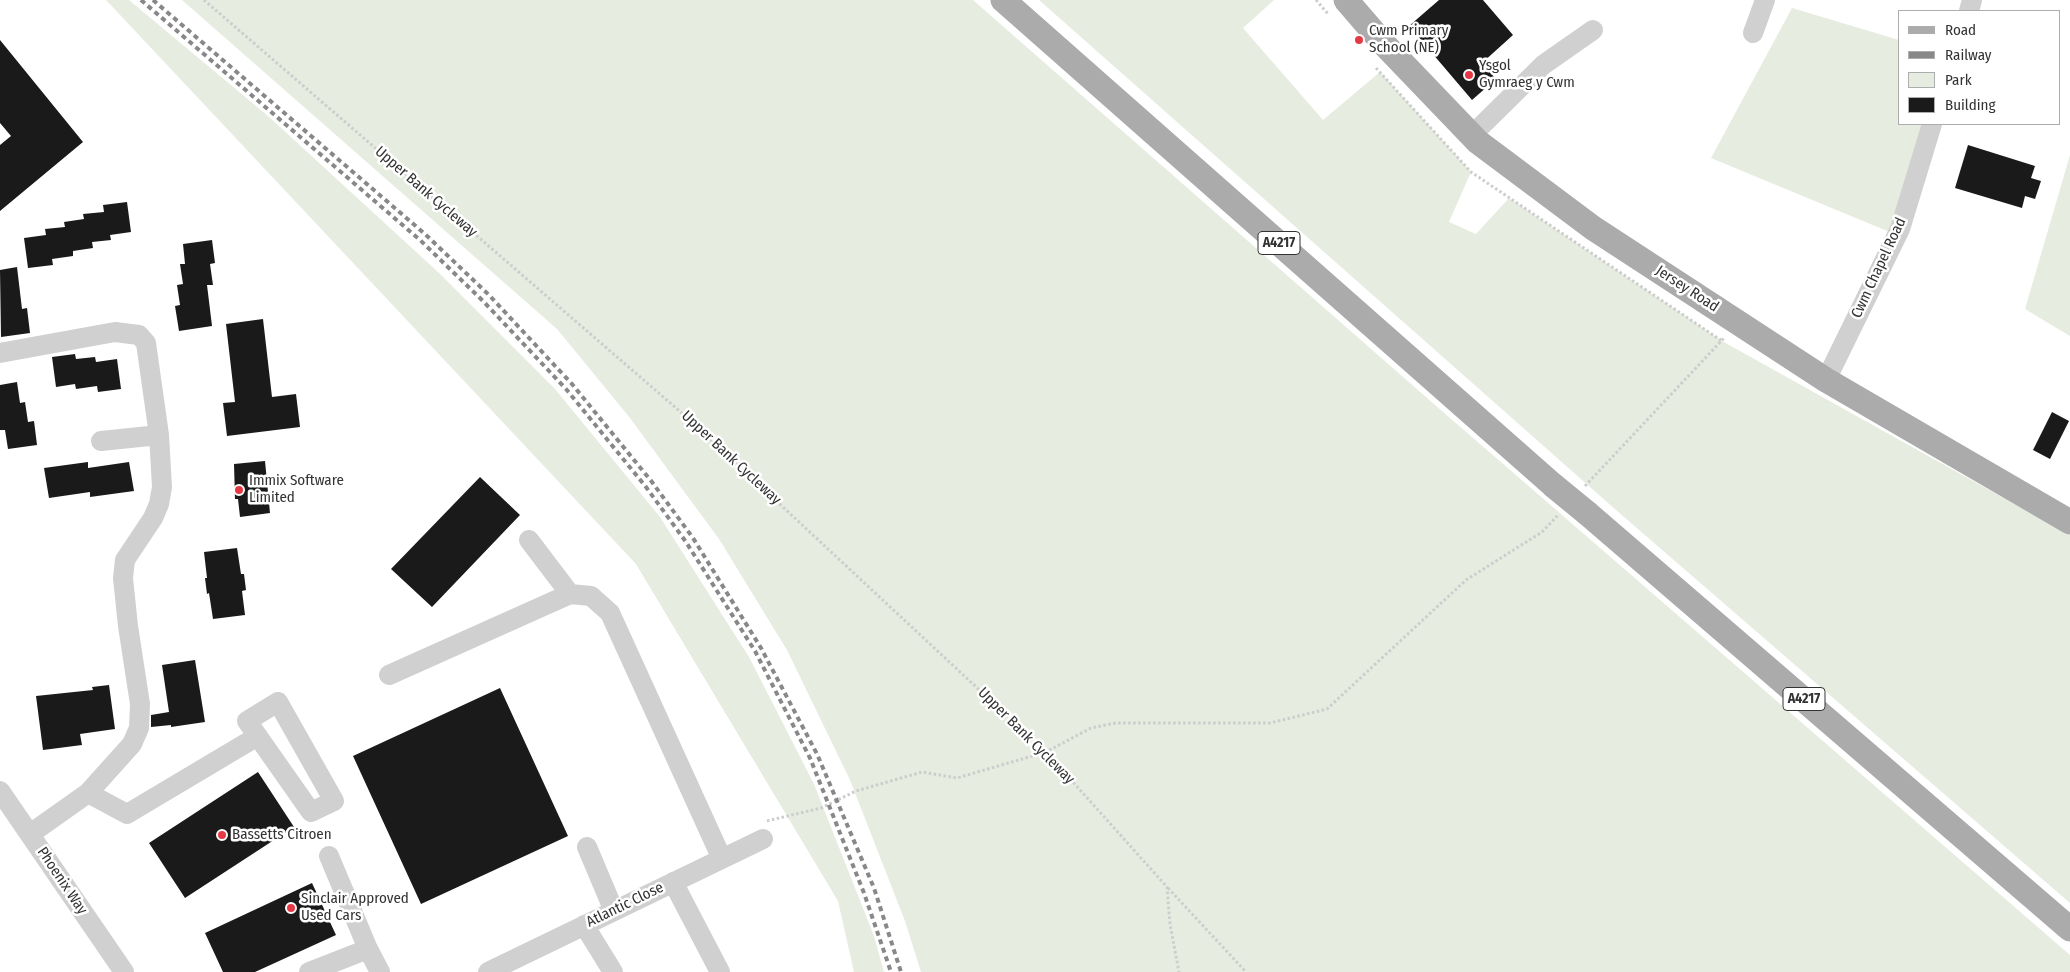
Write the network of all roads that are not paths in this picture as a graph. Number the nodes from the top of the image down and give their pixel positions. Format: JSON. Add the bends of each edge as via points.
{"nodes":[{"id":1,"x":1003,"y":0,"type":"edge"},
{"id":2,"x":1346,"y":0,"type":"edge"},
{"id":3,"x":1765,"y":0,"type":"edge"},
{"id":4,"x":1593,"y":30,"type":"dead end"},
{"id":5,"x":1753,"y":33,"type":"dead end"},
{"id":6,"x":1932,"y":125,"type":"edge"},
{"id":7,"x":1472,"y":135,"type":"junction"},
{"id":8,"x":0,"y":353,"type":"edge"},
{"id":9,"x":1826,"y":380,"type":"junction"},
{"id":10,"x":159,"y":435,"type":"junction"},
{"id":11,"x":101,"y":441,"type":"dead end"},
{"id":12,"x":2070,"y":522,"type":"edge"},
{"id":13,"x":529,"y":540,"type":"dead end"},
{"id":14,"x":570,"y":594,"type":"junction"},
{"id":15,"x":389,"y":675,"type":"dead end"},
{"id":16,"x":258,"y":736,"type":"junction"},
{"id":17,"x":0,"y":791,"type":"edge"},
{"id":18,"x":88,"y":793,"type":"junction"},
{"id":19,"x":30,"y":834,"type":"junction"},
{"id":20,"x":763,"y":839,"type":"road end"},
{"id":21,"x":587,"y":847,"type":"dead end"},
{"id":22,"x":329,"y":856,"type":"dead end"},
{"id":23,"x":722,"y":859,"type":"junction"},
{"id":24,"x":673,"y":882,"type":"junction"},
{"id":25,"x":614,"y":911,"type":"junction"},
{"id":26,"x":584,"y":926,"type":"junction"},
{"id":27,"x":2070,"y":929,"type":"edge"},
{"id":28,"x":368,"y":949,"type":"junction"},
{"id":29,"x":522,"y":964,"type":"edge"},
{"id":30,"x":124,"y":972,"type":"edge"},
{"id":31,"x":309,"y":972,"type":"edge"},
{"id":32,"x":380,"y":972,"type":"edge"},
{"id":33,"x":488,"y":972,"type":"edge"},
{"id":34,"x":613,"y":972,"type":"edge"},
{"id":35,"x":720,"y":972,"type":"edge"}],
"edges":[{"from":1,"to":27,"type":"main road","number":"A4217","bridge":true,"via":[[1554,486],[1585,501]]},
{"from":2,"to":7,"type":"main road","name":"Jersey Road"},
{"from":3,"to":5,"type":"street"},
{"from":4,"to":7,"type":"street","via":[[1543,65]]},
{"from":6,"to":9,"type":"street","name":"Cwm Chapel Road","via":[[1900,229]]},
{"from":7,"to":9,"type":"main road","name":"Jersey Road","via":[[1594,228]]},
{"from":8,"to":10,"type":"street","via":[[115,332],[139,335],[146,343]]},
{"from":9,"to":12,"type":"main road","name":"Jersey Road"},
{"from":10,"to":11,"type":"street"},
{"from":10,"to":18,"type":"street","via":[[160,504],[125,560],[123,578],[140,704],[139,728],[132,744]]},
{"from":13,"to":14,"type":"street"},
{"from":14,"to":15,"type":"street"},
{"from":14,"to":23,"type":"street","via":[[591,596],[610,613]]},
{"from":16,"to":16,"type":"street","via":[[247,721],[278,702],[334,801],[311,812]]},
{"from":16,"to":18,"type":"street","via":[[127,814]]},
{"from":17,"to":19,"type":"street","name":"Phoenix Way"},
{"from":18,"to":19,"type":"street"},
{"from":19,"to":30,"type":"street","name":"Phoenix Way"},
{"from":20,"to":23,"type":"street","name":"Atlantic Close"},
{"from":21,"to":25,"type":"street"},
{"from":22,"to":28,"type":"street"},
{"from":23,"to":24,"type":"street","name":"Atlantic Close"},
{"from":24,"to":25,"type":"street","name":"Atlantic Close"},
{"from":24,"to":35,"type":"street"},
{"from":25,"to":26,"type":"street","name":"Atlantic Close"},
{"from":26,"to":29,"type":"street","name":"Atlantic Close"},
{"from":26,"to":34,"type":"street"},
{"from":28,"to":31,"type":"street"},
{"from":28,"to":32,"type":"street"},
{"from":29,"to":33,"type":"street","name":"Atlantic Close"}]}
